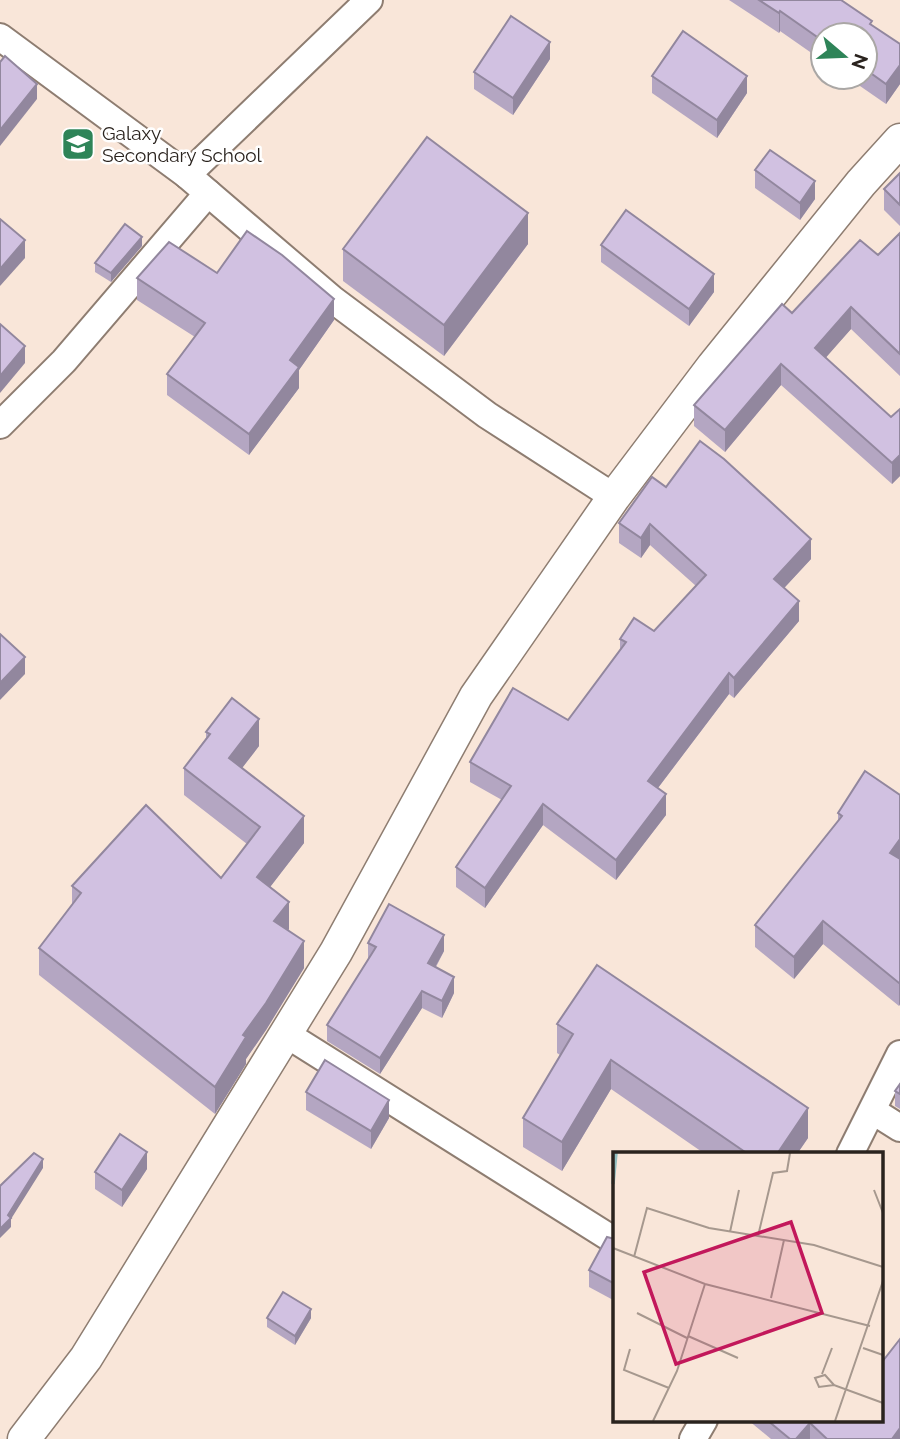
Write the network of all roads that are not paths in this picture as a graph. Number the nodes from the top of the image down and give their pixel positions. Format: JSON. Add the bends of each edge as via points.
{"nodes":[{"id":1,"x":369,"y":0,"type":"edge"},
{"id":2,"x":0,"y":37,"type":"edge"},
{"id":3,"x":900,"y":140,"type":"edge"},
{"id":4,"x":187,"y":175,"type":"junction"},
{"id":5,"x":208,"y":193,"type":"junction"},
{"id":6,"x":0,"y":425,"type":"edge"},
{"id":7,"x":614,"y":497,"type":"junction"},
{"id":8,"x":286,"y":1034,"type":"junction"},
{"id":9,"x":900,"y":1054,"type":"edge"},
{"id":10,"x":873,"y":1111,"type":"junction"},
{"id":11,"x":900,"y":1128,"type":"edge"},
{"id":12,"x":851,"y":1152,"type":"edge"},
{"id":13,"x":613,"y":1240,"type":"edge"},
{"id":14,"x":703,"y":1422,"type":"edge"},
{"id":15,"x":24,"y":1439,"type":"edge"},
{"id":16,"x":693,"y":1439,"type":"edge"}],
"edges":[{"from":1,"to":4,"type":"street"},
{"from":2,"to":4,"type":"street"},
{"from":3,"to":7,"type":"street","via":[[730,345]]},
{"from":4,"to":5,"type":"street"},
{"from":5,"to":6,"type":"street","via":[[64,361]]},
{"from":5,"to":7,"type":"street","via":[[332,299],[487,415]]},
{"from":7,"to":8,"type":"street","via":[[476,696]]},
{"from":8,"to":13,"type":"street"},
{"from":8,"to":15,"type":"street","via":[[86,1358]]},
{"from":9,"to":10,"type":"street"},
{"from":10,"to":11,"type":"street"},
{"from":10,"to":12,"type":"street"},
{"from":14,"to":16,"type":"street"}]}
